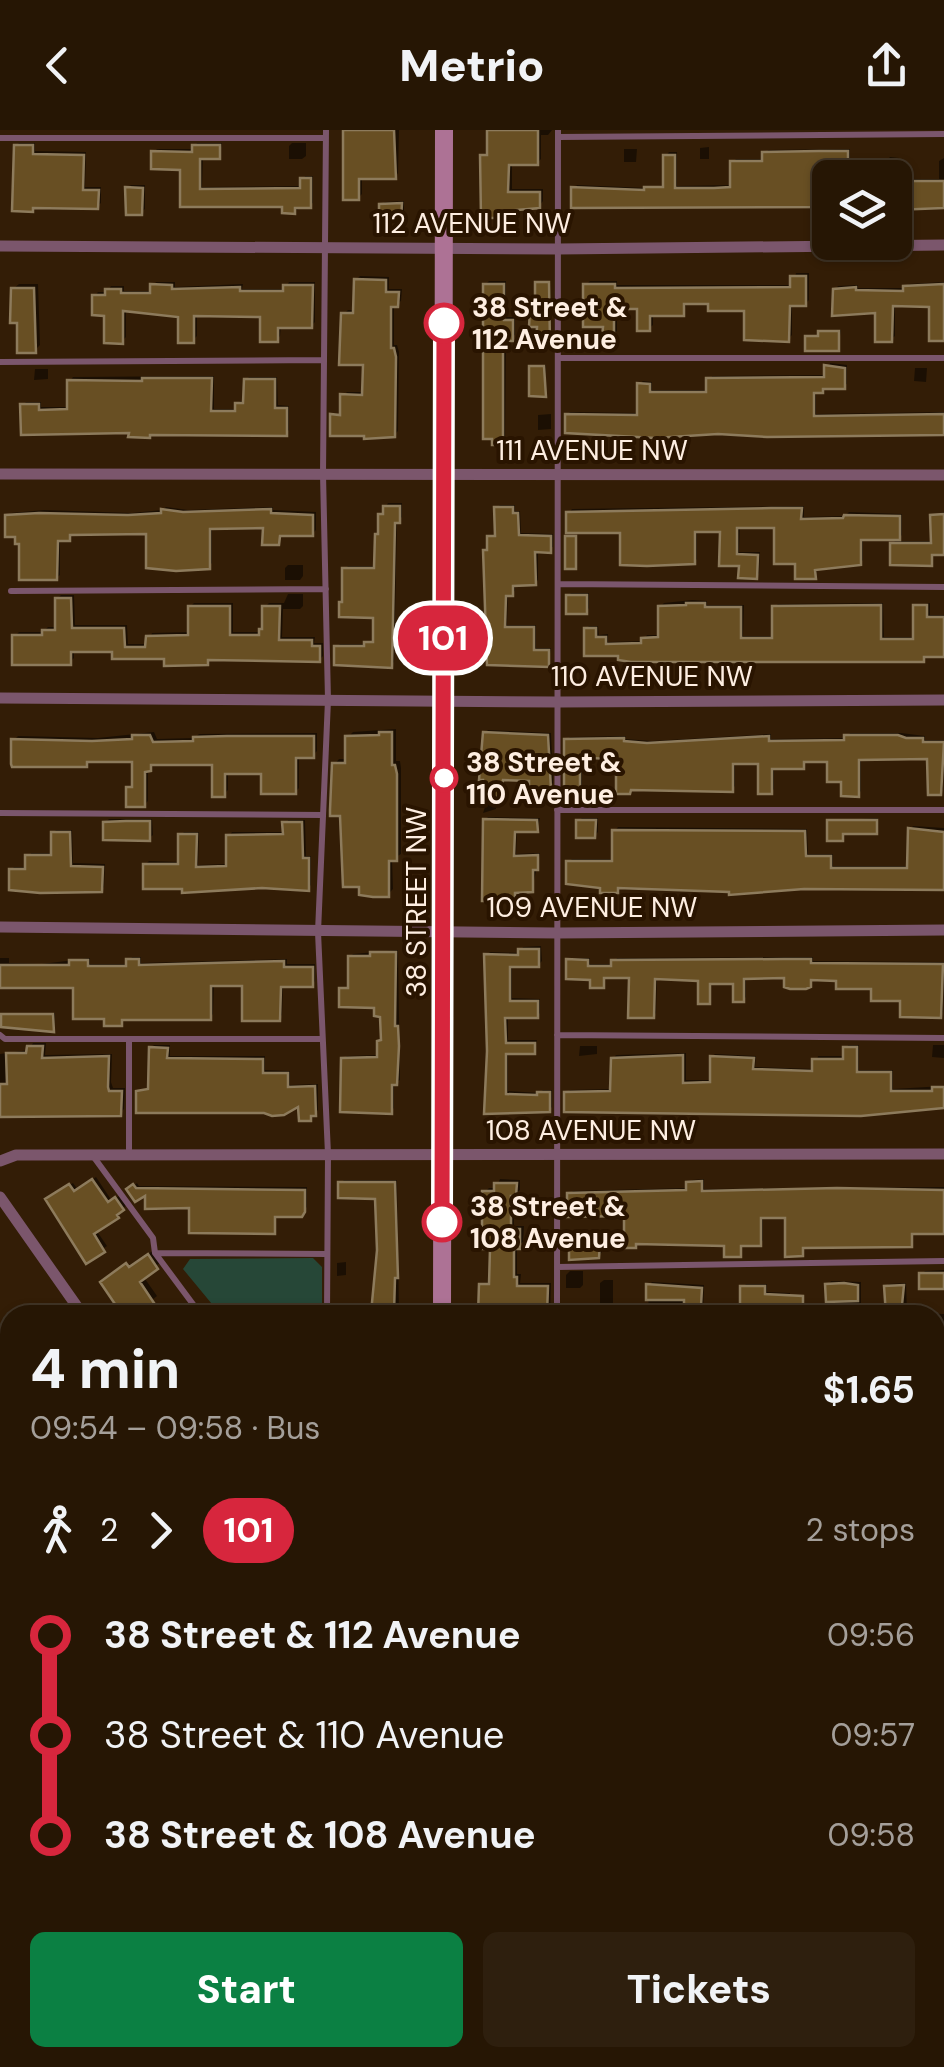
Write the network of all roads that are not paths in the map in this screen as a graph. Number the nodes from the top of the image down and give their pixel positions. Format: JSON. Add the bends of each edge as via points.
{"nodes":[{"id":1,"x":444,"y":130,"type":"edge"},
{"id":2,"x":326,"y":134,"type":"edge"},
{"id":3,"x":558,"y":134,"type":"edge"},
{"id":4,"x":944,"y":134,"type":"edge"},
{"id":5,"x":0,"y":138,"type":"edge"},
{"id":6,"x":944,"y":245,"type":"edge"},
{"id":7,"x":0,"y":246,"type":"edge"},
{"id":8,"x":325,"y":247,"type":"junction"},
{"id":9,"x":444,"y":248,"type":"junction"},
{"id":10,"x":558,"y":248,"type":"junction"},
{"id":11,"x":558,"y":358,"type":"junction"},
{"id":12,"x":944,"y":358,"type":"edge"},
{"id":13,"x":324,"y":360,"type":"junction"},
{"id":14,"x":0,"y":362,"type":"edge"},
{"id":15,"x":0,"y":474,"type":"edge"},
{"id":16,"x":323,"y":474,"type":"junction"},
{"id":17,"x":444,"y":474,"type":"junction"},
{"id":18,"x":944,"y":475,"type":"edge"},
{"id":19,"x":558,"y":476,"type":"junction"},
{"id":20,"x":558,"y":584,"type":"junction"},
{"id":21,"x":944,"y":587,"type":"edge"},
{"id":22,"x":326,"y":589,"type":"junction"},
{"id":23,"x":11,"y":591,"type":"dead end"},
{"id":24,"x":0,"y":698,"type":"edge"},
{"id":25,"x":328,"y":700,"type":"junction"},
{"id":26,"x":443,"y":700,"type":"junction"},
{"id":27,"x":944,"y":700,"type":"edge"},
{"id":28,"x":558,"y":702,"type":"junction"},
{"id":29,"x":558,"y":810,"type":"junction"},
{"id":30,"x":944,"y":810,"type":"edge"},
{"id":31,"x":0,"y":813,"type":"edge"},
{"id":32,"x":323,"y":815,"type":"junction"},
{"id":33,"x":0,"y":927,"type":"edge"},
{"id":34,"x":944,"y":930,"type":"edge"},
{"id":35,"x":318,"y":932,"type":"junction"},
{"id":36,"x":444,"y":932,"type":"junction"},
{"id":37,"x":558,"y":933,"type":"junction"},
{"id":38,"x":0,"y":1035,"type":"edge"},
{"id":39,"x":558,"y":1035,"type":"junction"},
{"id":40,"x":129,"y":1038,"type":"junction"},
{"id":41,"x":944,"y":1038,"type":"edge"},
{"id":42,"x":321,"y":1039,"type":"junction"},
{"id":43,"x":92,"y":1154,"type":"junction"},
{"id":44,"x":129,"y":1154,"type":"junction"},
{"id":45,"x":328,"y":1154,"type":"junction"},
{"id":46,"x":944,"y":1154,"type":"edge"},
{"id":47,"x":442,"y":1155,"type":"junction"},
{"id":48,"x":558,"y":1156,"type":"junction"},
{"id":49,"x":0,"y":1161,"type":"edge"},
{"id":50,"x":0,"y":1197,"type":"edge"},
{"id":51,"x":155,"y":1252,"type":"junction"},
{"id":52,"x":327,"y":1254,"type":"junction"},
{"id":53,"x":944,"y":1261,"type":"edge"},
{"id":54,"x":557,"y":1267,"type":"junction"},
{"id":55,"x":76,"y":1305,"type":"edge"},
{"id":56,"x":194,"y":1305,"type":"edge"},
{"id":57,"x":327,"y":1305,"type":"edge"},
{"id":58,"x":442,"y":1305,"type":"edge"},
{"id":59,"x":557,"y":1305,"type":"edge"}],
"edges":[{"from":1,"to":9,"type":"street","name":"38 STREET NW"},
{"from":2,"to":5,"type":"lane"},
{"from":2,"to":8,"type":"lane"},
{"from":3,"to":4,"type":"lane"},
{"from":3,"to":10,"type":"lane"},
{"from":6,"to":10,"type":"street","name":"112 AVENUE NW"},
{"from":7,"to":8,"type":"street","name":"112 AVENUE NW"},
{"from":8,"to":9,"type":"street","name":"112 AVENUE NW"},
{"from":8,"to":13,"type":"lane"},
{"from":9,"to":10,"type":"street","name":"112 AVENUE NW"},
{"from":9,"to":17,"type":"street","name":"38 STREET NW"},
{"from":10,"to":11,"type":"lane"},
{"from":11,"to":12,"type":"lane"},
{"from":11,"to":19,"type":"lane"},
{"from":13,"to":14,"type":"lane"},
{"from":13,"to":16,"type":"lane"},
{"from":15,"to":16,"type":"street","name":"111 AVENUE NW"},
{"from":16,"to":17,"type":"street","name":"111 AVENUE NW"},
{"from":16,"to":22,"type":"lane"},
{"from":17,"to":19,"type":"street","name":"111 AVENUE NW"},
{"from":17,"to":26,"type":"street","name":"38 STREET NW"},
{"from":18,"to":19,"type":"street","name":"111 AVENUE NW"},
{"from":19,"to":20,"type":"lane"},
{"from":20,"to":21,"type":"lane"},
{"from":20,"to":28,"type":"lane"},
{"from":22,"to":23,"type":"lane"},
{"from":22,"to":25,"type":"lane"},
{"from":24,"to":25,"type":"street","name":"110 AVENUE NW"},
{"from":25,"to":26,"type":"street","name":"110 AVENUE NW"},
{"from":25,"to":32,"type":"lane"},
{"from":26,"to":28,"type":"street","name":"110 AVENUE NW"},
{"from":26,"to":36,"type":"street","name":"38 STREET NW"},
{"from":27,"to":28,"type":"street","name":"110 AVENUE NW"},
{"from":28,"to":29,"type":"lane"},
{"from":29,"to":30,"type":"lane"},
{"from":29,"to":37,"type":"lane"},
{"from":31,"to":32,"type":"lane"},
{"from":32,"to":35,"type":"lane"},
{"from":33,"to":35,"type":"street","name":"109 AVENUE NW"},
{"from":34,"to":37,"type":"street","name":"109 AVENUE NW"},
{"from":35,"to":36,"type":"street","name":"109 AVENUE NW"},
{"from":35,"to":42,"type":"lane"},
{"from":36,"to":37,"type":"street","name":"109 AVENUE NW"},
{"from":36,"to":47,"type":"street","name":"38 STREET NW"},
{"from":37,"to":39,"type":"lane"},
{"from":38,"to":40,"type":"lane"},
{"from":39,"to":41,"type":"lane"},
{"from":39,"to":48,"type":"lane"},
{"from":40,"to":42,"type":"lane"},
{"from":40,"to":44,"type":"lane"},
{"from":42,"to":45,"type":"lane"},
{"from":43,"to":44,"type":"street","name":"108 AVENUE NW"},
{"from":43,"to":49,"type":"street","name":"108 AVENUE NW","via":[[16,1154]]},
{"from":43,"to":51,"type":"lane","via":[[153,1238]]},
{"from":44,"to":45,"type":"street","name":"108 AVENUE NW"},
{"from":45,"to":47,"type":"street","name":"108 AVENUE NW"},
{"from":45,"to":52,"type":"lane"},
{"from":46,"to":48,"type":"street","name":"108 AVENUE NW"},
{"from":47,"to":48,"type":"street","name":"108 AVENUE NW"},
{"from":47,"to":58,"type":"street","name":"38 STREET NW"},
{"from":48,"to":54,"type":"lane"},
{"from":50,"to":55,"type":"street"},
{"from":51,"to":52,"type":"lane"},
{"from":51,"to":56,"type":"lane"},
{"from":52,"to":57,"type":"lane"},
{"from":53,"to":54,"type":"lane"},
{"from":54,"to":59,"type":"lane"}]}
